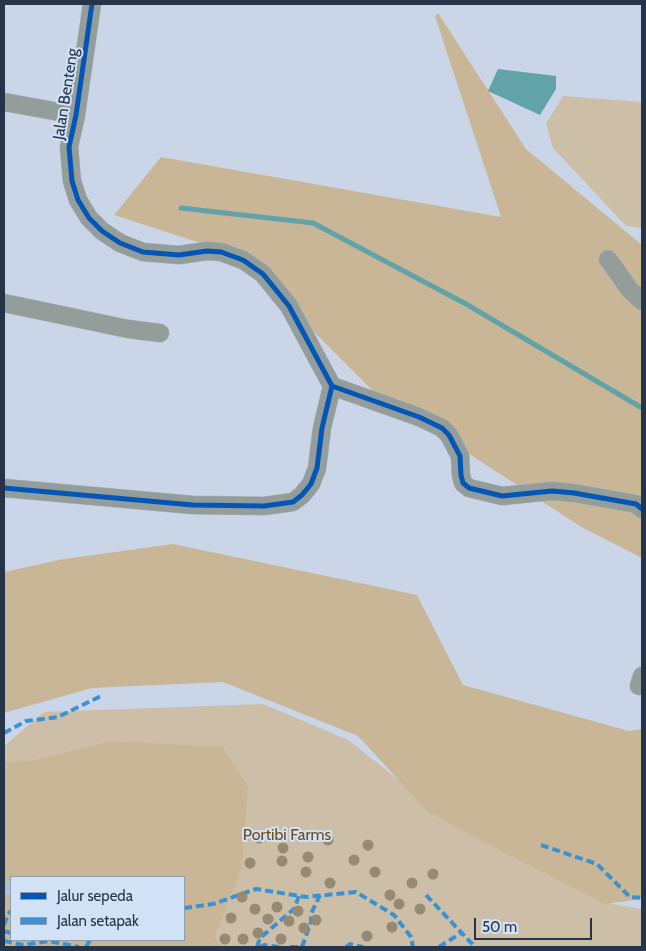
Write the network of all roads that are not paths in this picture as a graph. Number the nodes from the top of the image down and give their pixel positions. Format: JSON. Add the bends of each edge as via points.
{"nodes":[{"id":1,"x":92,"y":4,"type":"edge"},
{"id":2,"x":4,"y":102,"type":"edge"},
{"id":3,"x":76,"y":115,"type":"junction"},
{"id":4,"x":608,"y":259,"type":"dead end"},
{"id":5,"x":642,"y":301,"type":"edge"},
{"id":6,"x":4,"y":303,"type":"edge"},
{"id":7,"x":160,"y":333,"type":"dead end"},
{"id":8,"x":332,"y":386,"type":"junction"},
{"id":9,"x":4,"y":488,"type":"edge"},
{"id":10,"x":642,"y":509,"type":"edge"}],
"edges":[{"from":1,"to":3,"type":"street","name":"Jalan Benteng"},
{"from":2,"to":3,"type":"street"},
{"from":3,"to":8,"type":"street","name":"Jalan Benteng","via":[[69,147],[72,181],[88,218],[102,231],[143,252],[179,255],[221,252],[244,260],[264,274],[289,306]]},
{"from":4,"to":5,"type":"street"},
{"from":6,"to":7,"type":"street"},
{"from":8,"to":9,"type":"street","via":[[311,484],[293,502],[264,506],[193,505]]},
{"from":8,"to":10,"type":"street","via":[[442,428],[460,456],[461,475],[469,488],[502,496],[552,491],[574,493],[636,504]]}]}
